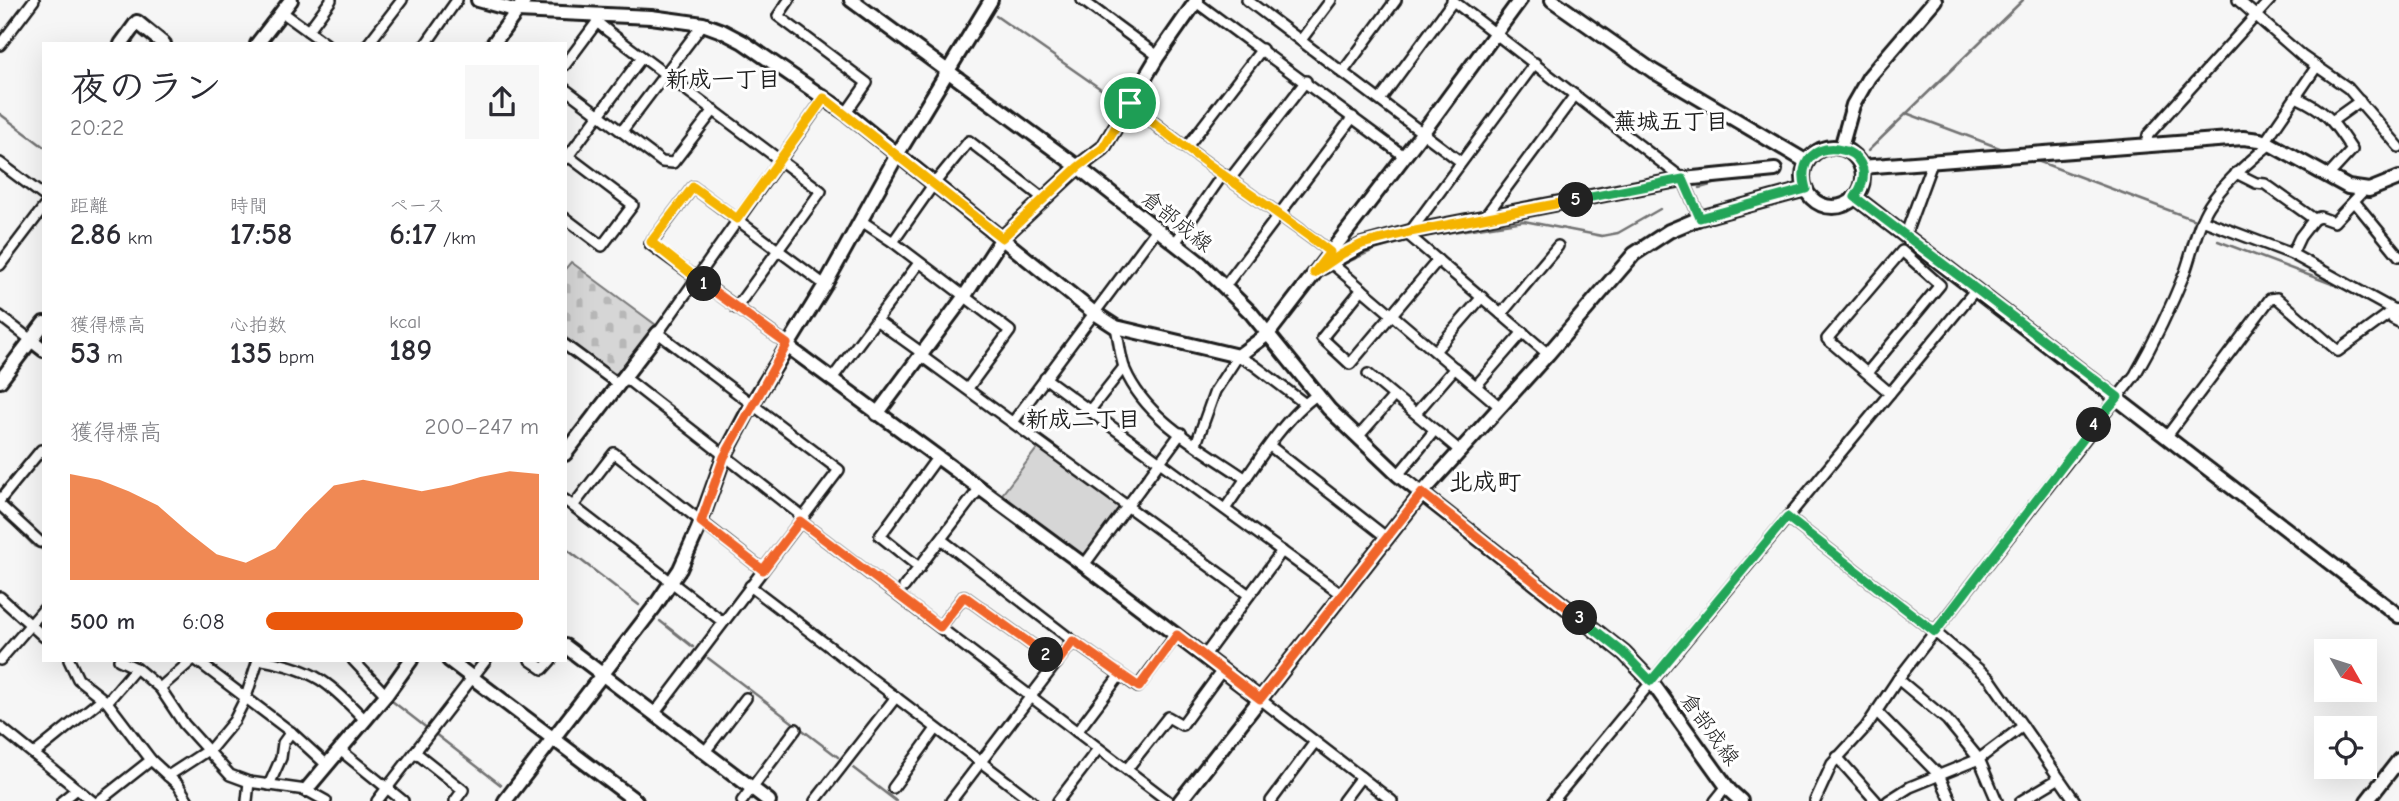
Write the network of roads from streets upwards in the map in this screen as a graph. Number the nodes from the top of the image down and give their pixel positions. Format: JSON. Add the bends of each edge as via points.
{"nodes":[{"id":1,"x":34,"y":0,"type":"edge"},
{"id":2,"x":291,"y":0,"type":"edge"},
{"id":3,"x":331,"y":0,"type":"edge"},
{"id":4,"x":401,"y":0,"type":"edge"},
{"id":5,"x":457,"y":0,"type":"edge"},
{"id":6,"x":478,"y":0,"type":"edge"},
{"id":7,"x":525,"y":0,"type":"edge"},
{"id":8,"x":789,"y":0,"type":"edge"},
{"id":9,"x":850,"y":0,"type":"edge"},
{"id":10,"x":991,"y":0,"type":"edge"},
{"id":11,"x":1082,"y":0,"type":"edge"},
{"id":12,"x":1247,"y":0,"type":"edge"},
{"id":13,"x":1268,"y":0,"type":"edge"},
{"id":14,"x":1331,"y":0,"type":"edge"},
{"id":15,"x":1396,"y":0,"type":"edge"},
{"id":16,"x":1452,"y":0,"type":"edge"},
{"id":17,"x":1520,"y":0,"type":"edge"},
{"id":18,"x":1552,"y":0,"type":"edge"},
{"id":19,"x":1936,"y":0,"type":"edge"},
{"id":20,"x":2238,"y":0,"type":"edge"},
{"id":21,"x":2270,"y":0,"type":"edge"},
{"id":22,"x":1197,"y":1,"type":"edge"},
{"id":23,"x":1260,"y":10,"type":"junction"},
{"id":24,"x":517,"y":11,"type":"junction"},
{"id":25,"x":282,"y":12,"type":"junction"},
{"id":26,"x":2256,"y":16,"type":"junction"},
{"id":27,"x":596,"y":18,"type":"junction"},
{"id":28,"x":703,"y":24,"type":"junction"},
{"id":29,"x":308,"y":31,"type":"junction"},
{"id":30,"x":1495,"y":32,"type":"junction"},
{"id":31,"x":1301,"y":40,"type":"junction"},
{"id":32,"x":122,"y":42,"type":"edge"},
{"id":33,"x":162,"y":42,"type":"edge"},
{"id":34,"x":259,"y":42,"type":"edge"},
{"id":35,"x":323,"y":42,"type":"edge"},
{"id":36,"x":370,"y":42,"type":"edge"},
{"id":37,"x":427,"y":42,"type":"edge"},
{"id":38,"x":496,"y":42,"type":"edge"},
{"id":39,"x":0,"y":45,"type":"edge"},
{"id":40,"x":1262,"y":49,"type":"junction"},
{"id":41,"x":1158,"y":56,"type":"junction"},
{"id":42,"x":642,"y":57,"type":"junction"},
{"id":43,"x":567,"y":62,"type":"edge"},
{"id":44,"x":1535,"y":63,"type":"junction"},
{"id":45,"x":2317,"y":66,"type":"junction"},
{"id":46,"x":948,"y":73,"type":"junction"},
{"id":47,"x":1342,"y":73,"type":"junction"},
{"id":48,"x":667,"y":75,"type":"junction"},
{"id":49,"x":1306,"y":81,"type":"junction"},
{"id":50,"x":567,"y":90,"type":"edge"},
{"id":51,"x":1575,"y":94,"type":"junction"},
{"id":52,"x":2296,"y":97,"type":"junction"},
{"id":53,"x":824,"y":98,"type":"junction"},
{"id":54,"x":1380,"y":100,"type":"junction"},
{"id":55,"x":2360,"y":101,"type":"junction"},
{"id":56,"x":1130,"y":103,"type":"junction"},
{"id":57,"x":714,"y":110,"type":"junction"},
{"id":58,"x":845,"y":113,"type":"junction"},
{"id":59,"x":600,"y":114,"type":"junction"},
{"id":60,"x":1353,"y":117,"type":"junction"},
{"id":61,"x":2332,"y":121,"type":"junction"},
{"id":62,"x":622,"y":131,"type":"junction"},
{"id":63,"x":1423,"y":132,"type":"junction"},
{"id":64,"x":2267,"y":143,"type":"junction"},
{"id":65,"x":2146,"y":145,"type":"junction"},
{"id":66,"x":2399,"y":147,"type":"edge"},
{"id":67,"x":1186,"y":148,"type":"junction"},
{"id":68,"x":1841,"y":148,"type":"junction"},
{"id":69,"x":897,"y":155,"type":"junction"},
{"id":70,"x":1404,"y":156,"type":"junction"},
{"id":71,"x":567,"y":158,"type":"edge"},
{"id":72,"x":779,"y":160,"type":"junction"},
{"id":73,"x":1934,"y":160,"type":"junction"},
{"id":74,"x":1461,"y":162,"type":"junction"},
{"id":75,"x":1807,"y":162,"type":"junction"},
{"id":76,"x":0,"y":163,"type":"edge"},
{"id":77,"x":1078,"y":167,"type":"junction"},
{"id":78,"x":1861,"y":167,"type":"junction"},
{"id":79,"x":1775,"y":170,"type":"dead end"},
{"id":80,"x":2236,"y":173,"type":"junction"},
{"id":81,"x":2328,"y":176,"type":"junction"},
{"id":82,"x":1227,"y":177,"type":"junction"},
{"id":83,"x":2399,"y":178,"type":"edge"},
{"id":84,"x":1683,"y":179,"type":"junction"},
{"id":85,"x":933,"y":185,"type":"junction"},
{"id":86,"x":1806,"y":189,"type":"junction"},
{"id":87,"x":2364,"y":190,"type":"junction"},
{"id":88,"x":42,"y":194,"type":"edge"},
{"id":89,"x":1855,"y":197,"type":"junction"},
{"id":90,"x":1044,"y":199,"type":"junction"},
{"id":91,"x":2354,"y":201,"type":"junction"},
{"id":92,"x":42,"y":210,"type":"edge"},
{"id":93,"x":1279,"y":213,"type":"junction"},
{"id":94,"x":1484,"y":218,"type":"junction"},
{"id":95,"x":1700,"y":218,"type":"junction"},
{"id":96,"x":737,"y":219,"type":"junction"},
{"id":97,"x":2314,"y":219,"type":"junction"},
{"id":98,"x":567,"y":220,"type":"edge"},
{"id":99,"x":860,"y":220,"type":"junction"},
{"id":100,"x":2202,"y":220,"type":"junction"},
{"id":101,"x":1157,"y":229,"type":"junction"},
{"id":102,"x":1408,"y":233,"type":"junction"},
{"id":103,"x":1905,"y":236,"type":"junction"},
{"id":104,"x":1002,"y":238,"type":"junction"},
{"id":105,"x":893,"y":242,"type":"junction"},
{"id":106,"x":1175,"y":243,"type":"junction"},
{"id":107,"x":1558,"y":246,"type":"dead end"},
{"id":108,"x":2397,"y":249,"type":"edge"},
{"id":109,"x":779,"y":250,"type":"junction"},
{"id":110,"x":2292,"y":254,"type":"junction"},
{"id":111,"x":1330,"y":257,"type":"junction"},
{"id":112,"x":1438,"y":260,"type":"junction"},
{"id":113,"x":919,"y":263,"type":"junction"},
{"id":114,"x":0,"y":265,"type":"edge"},
{"id":115,"x":695,"y":278,"type":"junction"},
{"id":116,"x":825,"y":285,"type":"junction"},
{"id":117,"x":1225,"y":286,"type":"junction"},
{"id":118,"x":1362,"y":289,"type":"junction"},
{"id":119,"x":1976,"y":289,"type":"junction"},
{"id":120,"x":964,"y":298,"type":"junction"},
{"id":121,"x":1482,"y":298,"type":"junction"},
{"id":122,"x":736,"y":308,"type":"junction"},
{"id":123,"x":2397,"y":310,"type":"edge"},
{"id":124,"x":1093,"y":312,"type":"junction"},
{"id":125,"x":1501,"y":313,"type":"junction"},
{"id":126,"x":1391,"y":314,"type":"junction"},
{"id":127,"x":0,"y":316,"type":"edge"},
{"id":128,"x":876,"y":320,"type":"junction"},
{"id":129,"x":2399,"y":322,"type":"edge"},
{"id":130,"x":42,"y":326,"type":"edge"},
{"id":131,"x":1116,"y":327,"type":"junction"},
{"id":132,"x":1523,"y":332,"type":"junction"},
{"id":133,"x":658,"y":333,"type":"junction"},
{"id":134,"x":1268,"y":334,"type":"junction"},
{"id":135,"x":31,"y":340,"type":"junction"},
{"id":136,"x":787,"y":345,"type":"junction"},
{"id":137,"x":42,"y":348,"type":"edge"},
{"id":138,"x":567,"y":349,"type":"edge"},
{"id":139,"x":1435,"y":351,"type":"junction"},
{"id":140,"x":921,"y":354,"type":"junction"},
{"id":141,"x":1548,"y":354,"type":"junction"},
{"id":142,"x":1238,"y":356,"type":"junction"},
{"id":143,"x":1124,"y":367,"type":"junction"},
{"id":144,"x":1455,"y":368,"type":"junction"},
{"id":145,"x":1867,"y":373,"type":"junction"},
{"id":146,"x":1368,"y":374,"type":"dead end"},
{"id":147,"x":1045,"y":378,"type":"junction"},
{"id":148,"x":831,"y":380,"type":"junction"},
{"id":149,"x":0,"y":381,"type":"edge"},
{"id":150,"x":621,"y":381,"type":"junction"},
{"id":151,"x":1476,"y":386,"type":"junction"},
{"id":152,"x":968,"y":388,"type":"junction"},
{"id":153,"x":1890,"y":393,"type":"junction"},
{"id":154,"x":1317,"y":395,"type":"junction"},
{"id":155,"x":1394,"y":396,"type":"junction"},
{"id":156,"x":2118,"y":397,"type":"junction"},
{"id":157,"x":1304,"y":403,"type":"junction"},
{"id":158,"x":752,"y":404,"type":"junction"},
{"id":159,"x":1499,"y":407,"type":"junction"},
{"id":160,"x":1090,"y":410,"type":"junction"},
{"id":161,"x":1416,"y":413,"type":"junction"},
{"id":162,"x":877,"y":414,"type":"junction"},
{"id":163,"x":1013,"y":422,"type":"junction"},
{"id":164,"x":1435,"y":430,"type":"junction"},
{"id":165,"x":1181,"y":433,"type":"junction"},
{"id":166,"x":2166,"y":436,"type":"junction"},
{"id":167,"x":1358,"y":437,"type":"junction"},
{"id":168,"x":1196,"y":444,"type":"junction"},
{"id":169,"x":1270,"y":446,"type":"junction"},
{"id":170,"x":1459,"y":450,"type":"junction"},
{"id":171,"x":42,"y":451,"type":"edge"},
{"id":172,"x":567,"y":451,"type":"edge"},
{"id":173,"x":724,"y":455,"type":"junction"},
{"id":174,"x":937,"y":458,"type":"junction"},
{"id":175,"x":1160,"y":462,"type":"junction"},
{"id":176,"x":1398,"y":475,"type":"junction"},
{"id":177,"x":1246,"y":479,"type":"junction"},
{"id":178,"x":979,"y":489,"type":"junction"},
{"id":179,"x":1422,"y":493,"type":"junction"},
{"id":180,"x":0,"y":502,"type":"edge"},
{"id":181,"x":569,"y":503,"type":"edge"},
{"id":182,"x":1128,"y":505,"type":"junction"},
{"id":183,"x":1225,"y":509,"type":"junction"},
{"id":184,"x":1787,"y":517,"type":"junction"},
{"id":185,"x":802,"y":519,"type":"junction"},
{"id":186,"x":701,"y":522,"type":"junction"},
{"id":187,"x":1386,"y":537,"type":"junction"},
{"id":188,"x":942,"y":540,"type":"junction"},
{"id":189,"x":42,"y":541,"type":"edge"},
{"id":190,"x":1282,"y":551,"type":"junction"},
{"id":191,"x":1084,"y":565,"type":"junction"},
{"id":192,"x":920,"y":568,"type":"junction"},
{"id":193,"x":763,"y":570,"type":"junction"},
{"id":194,"x":671,"y":582,"type":"junction"},
{"id":195,"x":750,"y":586,"type":"junction"},
{"id":196,"x":904,"y":587,"type":"dead end"},
{"id":197,"x":1249,"y":595,"type":"junction"},
{"id":198,"x":1342,"y":595,"type":"junction"},
{"id":199,"x":0,"y":597,"type":"edge"},
{"id":200,"x":42,"y":611,"type":"edge"},
{"id":201,"x":2399,"y":616,"type":"edge"},
{"id":202,"x":723,"y":622,"type":"junction"},
{"id":203,"x":30,"y":625,"type":"junction"},
{"id":204,"x":940,"y":627,"type":"junction"},
{"id":205,"x":1935,"y":632,"type":"junction"},
{"id":206,"x":42,"y":635,"type":"edge"},
{"id":207,"x":1177,"y":635,"type":"junction"},
{"id":208,"x":1073,"y":641,"type":"junction"},
{"id":209,"x":567,"y":648,"type":"edge"},
{"id":210,"x":1205,"y":655,"type":"junction"},
{"id":211,"x":0,"y":660,"type":"edge"},
{"id":212,"x":70,"y":662,"type":"edge"},
{"id":213,"x":123,"y":662,"type":"edge"},
{"id":214,"x":192,"y":662,"type":"edge"},
{"id":215,"x":197,"y":662,"type":"edge"},
{"id":216,"x":259,"y":662,"type":"edge"},
{"id":217,"x":271,"y":662,"type":"edge"},
{"id":218,"x":355,"y":662,"type":"edge"},
{"id":219,"x":410,"y":662,"type":"edge"},
{"id":220,"x":452,"y":662,"type":"edge"},
{"id":221,"x":484,"y":662,"type":"edge"},
{"id":222,"x":533,"y":662,"type":"edge"},
{"id":223,"x":549,"y":662,"type":"edge"},
{"id":224,"x":1057,"y":663,"type":"junction"},
{"id":225,"x":136,"y":668,"type":"junction"},
{"id":226,"x":1223,"y":669,"type":"junction"},
{"id":227,"x":602,"y":674,"type":"junction"},
{"id":228,"x":1120,"y":675,"type":"junction"},
{"id":229,"x":472,"y":677,"type":"junction"},
{"id":230,"x":1898,"y":679,"type":"junction"},
{"id":231,"x":1651,"y":681,"type":"junction"},
{"id":232,"x":160,"y":688,"type":"junction"},
{"id":233,"x":386,"y":695,"type":"junction"},
{"id":234,"x":246,"y":697,"type":"junction"},
{"id":235,"x":896,"y":697,"type":"junction"},
{"id":236,"x":1032,"y":697,"type":"junction"},
{"id":237,"x":746,"y":698,"type":"dead end"},
{"id":238,"x":1260,"y":699,"type":"junction"},
{"id":239,"x":105,"y":701,"type":"junction"},
{"id":240,"x":1876,"y":711,"type":"junction"},
{"id":241,"x":654,"y":714,"type":"junction"},
{"id":242,"x":365,"y":720,"type":"junction"},
{"id":243,"x":2023,"y":726,"type":"junction"},
{"id":244,"x":0,"y":727,"type":"edge"},
{"id":245,"x":796,"y":729,"type":"dead end"},
{"id":246,"x":936,"y":729,"type":"junction"},
{"id":247,"x":291,"y":732,"type":"junction"},
{"id":248,"x":1077,"y":732,"type":"junction"},
{"id":249,"x":552,"y":738,"type":"junction"},
{"id":250,"x":1315,"y":741,"type":"junction"},
{"id":251,"x":1098,"y":748,"type":"junction"},
{"id":252,"x":340,"y":750,"type":"junction"},
{"id":253,"x":208,"y":751,"type":"junction"},
{"id":254,"x":415,"y":752,"type":"junction"},
{"id":255,"x":705,"y":752,"type":"junction"},
{"id":256,"x":34,"y":754,"type":"junction"},
{"id":257,"x":1837,"y":757,"type":"junction"},
{"id":258,"x":1979,"y":759,"type":"junction"},
{"id":259,"x":151,"y":760,"type":"junction"},
{"id":260,"x":2399,"y":761,"type":"edge"},
{"id":261,"x":980,"y":764,"type":"junction"},
{"id":262,"x":327,"y":765,"type":"junction"},
{"id":263,"x":1127,"y":769,"type":"junction"},
{"id":264,"x":1939,"y":775,"type":"junction"},
{"id":265,"x":168,"y":776,"type":"junction"},
{"id":266,"x":1361,"y":777,"type":"junction"},
{"id":267,"x":2058,"y":779,"type":"junction"},
{"id":268,"x":249,"y":782,"type":"junction"},
{"id":269,"x":269,"y":785,"type":"junction"},
{"id":270,"x":1727,"y":786,"type":"junction"},
{"id":271,"x":751,"y":788,"type":"junction"},
{"id":272,"x":77,"y":789,"type":"junction"},
{"id":273,"x":386,"y":789,"type":"junction"},
{"id":274,"x":893,"y":789,"type":"dead end"},
{"id":275,"x":306,"y":790,"type":"junction"},
{"id":276,"x":1028,"y":800,"type":"edge"},
{"id":277,"x":62,"y":801,"type":"edge"},
{"id":278,"x":92,"y":801,"type":"edge"},
{"id":279,"x":99,"y":801,"type":"edge"},
{"id":280,"x":188,"y":801,"type":"edge"},
{"id":281,"x":247,"y":801,"type":"edge"},
{"id":282,"x":326,"y":801,"type":"edge"},
{"id":283,"x":377,"y":801,"type":"edge"},
{"id":284,"x":403,"y":801,"type":"edge"},
{"id":285,"x":455,"y":801,"type":"edge"},
{"id":286,"x":505,"y":801,"type":"edge"},
{"id":287,"x":636,"y":801,"type":"edge"},
{"id":288,"x":742,"y":801,"type":"edge"},
{"id":289,"x":769,"y":801,"type":"edge"},
{"id":290,"x":815,"y":801,"type":"edge"},
{"id":291,"x":951,"y":801,"type":"edge"},
{"id":292,"x":1058,"y":801,"type":"edge"},
{"id":293,"x":1168,"y":801,"type":"edge"},
{"id":294,"x":1180,"y":801,"type":"edge"},
{"id":295,"x":1271,"y":801,"type":"edge"},
{"id":296,"x":1343,"y":801,"type":"edge"},
{"id":297,"x":1392,"y":801,"type":"edge"},
{"id":298,"x":1553,"y":801,"type":"edge"},
{"id":299,"x":1714,"y":801,"type":"edge"},
{"id":300,"x":1741,"y":801,"type":"edge"},
{"id":301,"x":1815,"y":801,"type":"edge"},
{"id":302,"x":1876,"y":801,"type":"edge"},
{"id":303,"x":1888,"y":801,"type":"edge"},
{"id":304,"x":1951,"y":801,"type":"edge"},
{"id":305,"x":1997,"y":801,"type":"edge"},
{"id":306,"x":2021,"y":801,"type":"edge"},
{"id":307,"x":2075,"y":801,"type":"edge"},
{"id":308,"x":2367,"y":801,"type":"edge"}],
"edges":[{"from":1,"to":39,"type":"street"},
{"from":2,"to":25,"type":"street"},
{"from":3,"to":29,"type":"street"},
{"from":4,"to":36,"type":"street"},
{"from":5,"to":37,"type":"street"},
{"from":6,"to":24,"type":"street"},
{"from":7,"to":24,"type":"street"},
{"from":8,"to":58,"type":"street","via":[[778,16],[867,83]]},
{"from":9,"to":46,"type":"street","name":"倉部成線"},
{"from":10,"to":46,"type":"street"},
{"from":11,"to":41,"type":"street"},
{"from":12,"to":23,"type":"street"},
{"from":13,"to":23,"type":"street"},
{"from":14,"to":31,"type":"street"},
{"from":15,"to":47,"type":"street"},
{"from":16,"to":30,"type":"street"},
{"from":16,"to":54,"type":"street"},
{"from":17,"to":30,"type":"street"},
{"from":18,"to":75,"type":"street","via":[[1653,71]]},
{"from":19,"to":68,"type":"street","via":[[1869,77],[1853,105]]},
{"from":20,"to":26,"type":"street"},
{"from":21,"to":26,"type":"street"},
{"from":22,"to":40,"type":"street"},
{"from":22,"to":41,"type":"street"},
{"from":23,"to":31,"type":"street"},
{"from":24,"to":27,"type":"street"},
{"from":24,"to":38,"type":"street"},
{"from":25,"to":29,"type":"street"},
{"from":25,"to":34,"type":"street"},
{"from":26,"to":45,"type":"street"},
{"from":26,"to":65,"type":"street","via":[[2148,135]]},
{"from":27,"to":28,"type":"street","via":[[651,17]]},
{"from":27,"to":42,"type":"street"},
{"from":27,"to":43,"type":"street"},
{"from":28,"to":48,"type":"street"},
{"from":28,"to":53,"type":"street","via":[[743,43]]},
{"from":29,"to":35,"type":"street"},
{"from":30,"to":44,"type":"street"},
{"from":30,"to":63,"type":"street"},
{"from":31,"to":47,"type":"street"},
{"from":32,"to":33,"type":"street","via":[[137,22]]},
{"from":40,"to":49,"type":"street"},
{"from":40,"to":67,"type":"street"},
{"from":41,"to":56,"type":"street"},
{"from":42,"to":48,"type":"street"},
{"from":42,"to":59,"type":"street"},
{"from":44,"to":51,"type":"street"},
{"from":44,"to":74,"type":"street"},
{"from":45,"to":52,"type":"street"},
{"from":45,"to":55,"type":"street"},
{"from":46,"to":69,"type":"street"},
{"from":46,"to":77,"type":"street","name":"倉部成線"},
{"from":47,"to":54,"type":"street"},
{"from":48,"to":57,"type":"street"},
{"from":48,"to":62,"type":"street"},
{"from":49,"to":60,"type":"street"},
{"from":49,"to":82,"type":"street"},
{"from":50,"to":59,"type":"street"},
{"from":51,"to":84,"type":"street"},
{"from":51,"to":94,"type":"street"},
{"from":52,"to":61,"type":"street"},
{"from":52,"to":64,"type":"street"},
{"from":53,"to":58,"type":"street"},
{"from":53,"to":72,"type":"street"},
{"from":54,"to":63,"type":"street"},
{"from":55,"to":61,"type":"street"},
{"from":55,"to":66,"type":"street"},
{"from":56,"to":67,"type":"street"},
{"from":56,"to":77,"type":"street","via":[[1103,148]]},
{"from":57,"to":62,"type":"street","via":[[673,163],[662,162]]},
{"from":57,"to":72,"type":"street"},
{"from":58,"to":69,"type":"street"},
{"from":59,"to":62,"type":"street"},
{"from":59,"to":71,"type":"street"},
{"from":60,"to":70,"type":"street"},
{"from":60,"to":93,"type":"street"},
{"from":61,"to":81,"type":"street","via":[[2352,150]]},
{"from":63,"to":70,"type":"street"},
{"from":63,"to":74,"type":"street"},
{"from":64,"to":65,"type":"street","via":[[2243,138]]},
{"from":64,"to":80,"type":"street"},
{"from":64,"to":81,"type":"street"},
{"from":65,"to":73,"type":"street"},
{"from":67,"to":82,"type":"street"},
{"from":68,"to":75,"type":"street","via":[[1818,151]]},
{"from":68,"to":78,"type":"street"},
{"from":69,"to":85,"type":"street"},
{"from":69,"to":99,"type":"street"},
{"from":70,"to":111,"type":"street"},
{"from":71,"to":98,"type":"street","via":[[633,205],[602,246]]},
{"from":72,"to":96,"type":"street"},
{"from":72,"to":109,"type":"street","via":[[821,191]]},
{"from":73,"to":78,"type":"street"},
{"from":73,"to":103,"type":"street"},
{"from":74,"to":102,"type":"street"},
{"from":75,"to":86,"type":"street"},
{"from":76,"to":88,"type":"street"},
{"from":77,"to":90,"type":"street"},
{"from":77,"to":101,"type":"street","name":"倉部成線"},
{"from":78,"to":89,"type":"street","via":[[1862,183]]},
{"from":79,"to":84,"type":"street"},
{"from":80,"to":97,"type":"street","via":[[2264,184]]},
{"from":80,"to":100,"type":"street"},
{"from":81,"to":87,"type":"street"},
{"from":82,"to":93,"type":"street"},
{"from":82,"to":106,"type":"street"},
{"from":83,"to":87,"type":"street"},
{"from":84,"to":94,"type":"street"},
{"from":84,"to":95,"type":"street"},
{"from":85,"to":90,"type":"street","via":[[969,141]]},
{"from":85,"to":104,"type":"street"},
{"from":85,"to":105,"type":"street"},
{"from":86,"to":89,"type":"street","via":[[1817,202],[1832,207]]},
{"from":86,"to":95,"type":"street"},
{"from":87,"to":91,"type":"street"},
{"from":89,"to":103,"type":"street"},
{"from":90,"to":104,"type":"street"},
{"from":91,"to":97,"type":"street","via":[[2334,222]]},
{"from":91,"to":108,"type":"street"},
{"from":92,"to":114,"type":"street"},
{"from":93,"to":111,"type":"street"},
{"from":93,"to":117,"type":"street"},
{"from":94,"to":102,"type":"street"},
{"from":95,"to":141,"type":"street","via":[[1634,254]]},
{"from":96,"to":109,"type":"street"},
{"from":96,"to":115,"type":"street"},
{"from":96,"to":115,"type":"street","via":[[693,187],[651,242]]},
{"from":97,"to":110,"type":"street"},
{"from":99,"to":105,"type":"street"},
{"from":99,"to":116,"type":"street"},
{"from":100,"to":110,"type":"street"},
{"from":100,"to":156,"type":"street","via":[[2155,340]]},
{"from":101,"to":106,"type":"street","name":"倉部成線"},
{"from":101,"to":124,"type":"street"},
{"from":102,"to":111,"type":"street"},
{"from":102,"to":112,"type":"street"},
{"from":103,"to":119,"type":"street"},
{"from":104,"to":120,"type":"street"},
{"from":104,"to":124,"type":"street"},
{"from":105,"to":113,"type":"street"},
{"from":106,"to":117,"type":"street","name":"倉部成線"},
{"from":107,"to":125,"type":"street"},
{"from":109,"to":116,"type":"street"},
{"from":109,"to":122,"type":"street"},
{"from":110,"to":123,"type":"street"},
{"from":111,"to":118,"type":"street"},
{"from":111,"to":134,"type":"street"},
{"from":112,"to":121,"type":"street"},
{"from":112,"to":126,"type":"street"},
{"from":113,"to":120,"type":"street"},
{"from":113,"to":128,"type":"street"},
{"from":115,"to":122,"type":"street"},
{"from":115,"to":133,"type":"street"},
{"from":116,"to":136,"type":"street"},
{"from":117,"to":134,"type":"street","name":"倉部成線"},
{"from":118,"to":126,"type":"street"},
{"from":118,"to":126,"type":"street","via":[[1322,338],[1350,364]]},
{"from":119,"to":153,"type":"street"},
{"from":119,"to":156,"type":"street"},
{"from":120,"to":140,"type":"street"},
{"from":120,"to":152,"type":"street","via":[[1010,331]]},
{"from":121,"to":125,"type":"street"},
{"from":121,"to":139,"type":"street"},
{"from":122,"to":136,"type":"street"},
{"from":123,"to":129,"type":"street","via":[[2393,319]]},
{"from":123,"to":166,"type":"street","via":[[2338,351],[2277,298],[2270,299]]},
{"from":124,"to":131,"type":"street"},
{"from":124,"to":147,"type":"street"},
{"from":125,"to":132,"type":"street"},
{"from":126,"to":139,"type":"street"},
{"from":127,"to":135,"type":"street"},
{"from":128,"to":140,"type":"street"},
{"from":128,"to":148,"type":"street"},
{"from":130,"to":135,"type":"street"},
{"from":131,"to":142,"type":"street"},
{"from":131,"to":143,"type":"street"},
{"from":132,"to":141,"type":"street"},
{"from":132,"to":151,"type":"street"},
{"from":133,"to":150,"type":"street"},
{"from":133,"to":158,"type":"street"},
{"from":134,"to":142,"type":"street"},
{"from":134,"to":154,"type":"street","name":"倉部成線"},
{"from":135,"to":137,"type":"street"},
{"from":135,"to":149,"type":"street"},
{"from":136,"to":148,"type":"street"},
{"from":136,"to":158,"type":"street"},
{"from":138,"to":150,"type":"street"},
{"from":139,"to":144,"type":"street"},
{"from":140,"to":152,"type":"street"},
{"from":140,"to":162,"type":"street"},
{"from":141,"to":159,"type":"street"},
{"from":142,"to":157,"type":"street"},
{"from":142,"to":168,"type":"street","via":[[1215,391]]},
{"from":143,"to":160,"type":"street"},
{"from":143,"to":165,"type":"street","via":[[1157,416]]},
{"from":144,"to":151,"type":"street"},
{"from":144,"to":161,"type":"street"},
{"from":145,"to":145,"type":"street","via":[[1826,339],[1902,251],[1940,285]]},
{"from":145,"to":153,"type":"street"},
{"from":146,"to":155,"type":"street"},
{"from":147,"to":160,"type":"street"},
{"from":147,"to":163,"type":"street"},
{"from":148,"to":162,"type":"street"},
{"from":150,"to":172,"type":"street"},
{"from":150,"to":173,"type":"street"},
{"from":151,"to":159,"type":"street"},
{"from":152,"to":163,"type":"street"},
{"from":153,"to":184,"type":"street"},
{"from":154,"to":157,"type":"street"},
{"from":154,"to":167,"type":"street","name":"倉部成線"},
{"from":155,"to":161,"type":"street"},
{"from":155,"to":167,"type":"street"},
{"from":156,"to":166,"type":"street"},
{"from":156,"to":205,"type":"street"},
{"from":157,"to":169,"type":"street"},
{"from":158,"to":173,"type":"street"},
{"from":158,"to":185,"type":"street","via":[[839,470]]},
{"from":159,"to":170,"type":"street"},
{"from":160,"to":175,"type":"street"},
{"from":161,"to":164,"type":"street"},
{"from":162,"to":174,"type":"street"},
{"from":163,"to":182,"type":"street"},
{"from":164,"to":170,"type":"street"},
{"from":164,"to":176,"type":"street"},
{"from":165,"to":168,"type":"street"},
{"from":165,"to":175,"type":"street"},
{"from":166,"to":201,"type":"street"},
{"from":167,"to":176,"type":"street","name":"倉部成線"},
{"from":168,"to":177,"type":"street"},
{"from":169,"to":177,"type":"street"},
{"from":169,"to":187,"type":"street"},
{"from":170,"to":179,"type":"street"},
{"from":171,"to":180,"type":"street"},
{"from":173,"to":185,"type":"street"},
{"from":173,"to":186,"type":"street"},
{"from":174,"to":178,"type":"street"},
{"from":174,"to":192,"type":"street","via":[[880,536]]},
{"from":175,"to":182,"type":"street"},
{"from":175,"to":183,"type":"street"},
{"from":176,"to":179,"type":"street","name":"倉部成線"},
{"from":177,"to":183,"type":"street"},
{"from":178,"to":188,"type":"street"},
{"from":178,"to":191,"type":"street"},
{"from":179,"to":187,"type":"street"},
{"from":179,"to":231,"type":"street","name":"倉部成線","via":[[1624,653]]},
{"from":180,"to":189,"type":"street"},
{"from":181,"to":186,"type":"street","via":[[614,453]]},
{"from":181,"to":194,"type":"street"},
{"from":182,"to":191,"type":"street"},
{"from":182,"to":197,"type":"street"},
{"from":183,"to":190,"type":"street"},
{"from":184,"to":205,"type":"street"},
{"from":184,"to":231,"type":"street"},
{"from":185,"to":193,"type":"street"},
{"from":185,"to":204,"type":"street"},
{"from":186,"to":193,"type":"street"},
{"from":186,"to":194,"type":"street"},
{"from":187,"to":198,"type":"street"},
{"from":188,"to":192,"type":"street"},
{"from":188,"to":208,"type":"street"},
{"from":190,"to":197,"type":"street"},
{"from":190,"to":198,"type":"street"},
{"from":191,"to":207,"type":"street"},
{"from":192,"to":196,"type":"street"},
{"from":193,"to":195,"type":"street"},
{"from":194,"to":202,"type":"street"},
{"from":194,"to":227,"type":"street"},
{"from":195,"to":202,"type":"street"},
{"from":195,"to":235,"type":"street"},
{"from":197,"to":210,"type":"street"},
{"from":198,"to":238,"type":"street"},
{"from":199,"to":203,"type":"street"},
{"from":200,"to":203,"type":"street"},
{"from":202,"to":241,"type":"street"},
{"from":203,"to":206,"type":"street"},
{"from":203,"to":211,"type":"street"},
{"from":204,"to":224,"type":"street","via":[[964,596]]},
{"from":204,"to":236,"type":"street"},
{"from":205,"to":230,"type":"street"},
{"from":205,"to":243,"type":"street","via":[[1990,679]]},
{"from":207,"to":210,"type":"street"},
{"from":207,"to":228,"type":"street","via":[[1139,687]]},
{"from":208,"to":224,"type":"street"},
{"from":208,"to":228,"type":"street"},
{"from":209,"to":227,"type":"street"},
{"from":210,"to":226,"type":"street"},
{"from":212,"to":239,"type":"street","via":[[78,679]]},
{"from":213,"to":225,"type":"street"},
{"from":214,"to":232,"type":"street"},
{"from":215,"to":234,"type":"street"},
{"from":216,"to":234,"type":"street"},
{"from":217,"to":242,"type":"street","via":[[316,676]]},
{"from":218,"to":233,"type":"street"},
{"from":219,"to":233,"type":"street"},
{"from":220,"to":229,"type":"street"},
{"from":221,"to":229,"type":"street"},
{"from":222,"to":223,"type":"street","via":[[543,670]]},
{"from":224,"to":236,"type":"street"},
{"from":225,"to":232,"type":"street"},
{"from":225,"to":239,"type":"street"},
{"from":226,"to":238,"type":"street"},
{"from":226,"to":263,"type":"street","via":[[1182,725],[1168,717]]},
{"from":227,"to":241,"type":"street"},
{"from":227,"to":249,"type":"street"},
{"from":228,"to":248,"type":"street"},
{"from":229,"to":249,"type":"street"},
{"from":229,"to":254,"type":"street"},
{"from":230,"to":240,"type":"street"},
{"from":230,"to":258,"type":"street","via":[[1947,720]]},
{"from":231,"to":270,"type":"street","name":"倉部成線"},
{"from":231,"to":298,"type":"street"},
{"from":232,"to":253,"type":"street"},
{"from":233,"to":242,"type":"street"},
{"from":234,"to":247,"type":"street"},
{"from":234,"to":253,"type":"street","via":[[234,721]]},
{"from":235,"to":246,"type":"street"},
{"from":235,"to":290,"type":"street"},
{"from":236,"to":248,"type":"street"},
{"from":236,"to":261,"type":"street"},
{"from":237,"to":255,"type":"street"},
{"from":238,"to":250,"type":"street"},
{"from":238,"to":294,"type":"street"},
{"from":239,"to":256,"type":"street"},
{"from":239,"to":259,"type":"street"},
{"from":240,"to":257,"type":"street"},
{"from":240,"to":264,"type":"street"},
{"from":241,"to":255,"type":"street"},
{"from":242,"to":252,"type":"street"},
{"from":243,"to":258,"type":"street"},
{"from":243,"to":267,"type":"street"},
{"from":244,"to":256,"type":"street"},
{"from":245,"to":271,"type":"street"},
{"from":246,"to":261,"type":"street"},
{"from":246,"to":274,"type":"street"},
{"from":247,"to":262,"type":"street"},
{"from":247,"to":269,"type":"street"},
{"from":248,"to":251,"type":"street"},
{"from":249,"to":286,"type":"street"},
{"from":249,"to":287,"type":"street"},
{"from":250,"to":266,"type":"street"},
{"from":250,"to":295,"type":"street"},
{"from":251,"to":263,"type":"street"},
{"from":251,"to":292,"type":"street"},
{"from":252,"to":262,"type":"street"},
{"from":252,"to":273,"type":"street"},
{"from":253,"to":265,"type":"street"},
{"from":253,"to":268,"type":"street","via":[[230,775]]},
{"from":254,"to":273,"type":"street"},
{"from":254,"to":285,"type":"street","via":[[463,790]]},
{"from":255,"to":271,"type":"street"},
{"from":256,"to":272,"type":"street"},
{"from":257,"to":301,"type":"street"},
{"from":257,"to":302,"type":"street"},
{"from":258,"to":264,"type":"street"},
{"from":258,"to":305,"type":"street"},
{"from":259,"to":265,"type":"street"},
{"from":259,"to":279,"type":"street"},
{"from":260,"to":308,"type":"street"},
{"from":261,"to":276,"type":"street"},
{"from":261,"to":291,"type":"street"},
{"from":262,"to":275,"type":"street"},
{"from":263,"to":293,"type":"street"},
{"from":264,"to":303,"type":"street"},
{"from":264,"to":304,"type":"street"},
{"from":265,"to":280,"type":"street"},
{"from":266,"to":296,"type":"street"},
{"from":266,"to":297,"type":"street"},
{"from":267,"to":306,"type":"street"},
{"from":267,"to":307,"type":"street"},
{"from":268,"to":269,"type":"street"},
{"from":268,"to":281,"type":"street"},
{"from":269,"to":275,"type":"street"},
{"from":270,"to":299,"type":"street"},
{"from":270,"to":300,"type":"street","name":"倉部成線"},
{"from":271,"to":288,"type":"street"},
{"from":271,"to":289,"type":"street"},
{"from":272,"to":277,"type":"street"},
{"from":272,"to":278,"type":"street"},
{"from":273,"to":283,"type":"street"},
{"from":273,"to":284,"type":"street"},
{"from":275,"to":282,"type":"street"}]}
